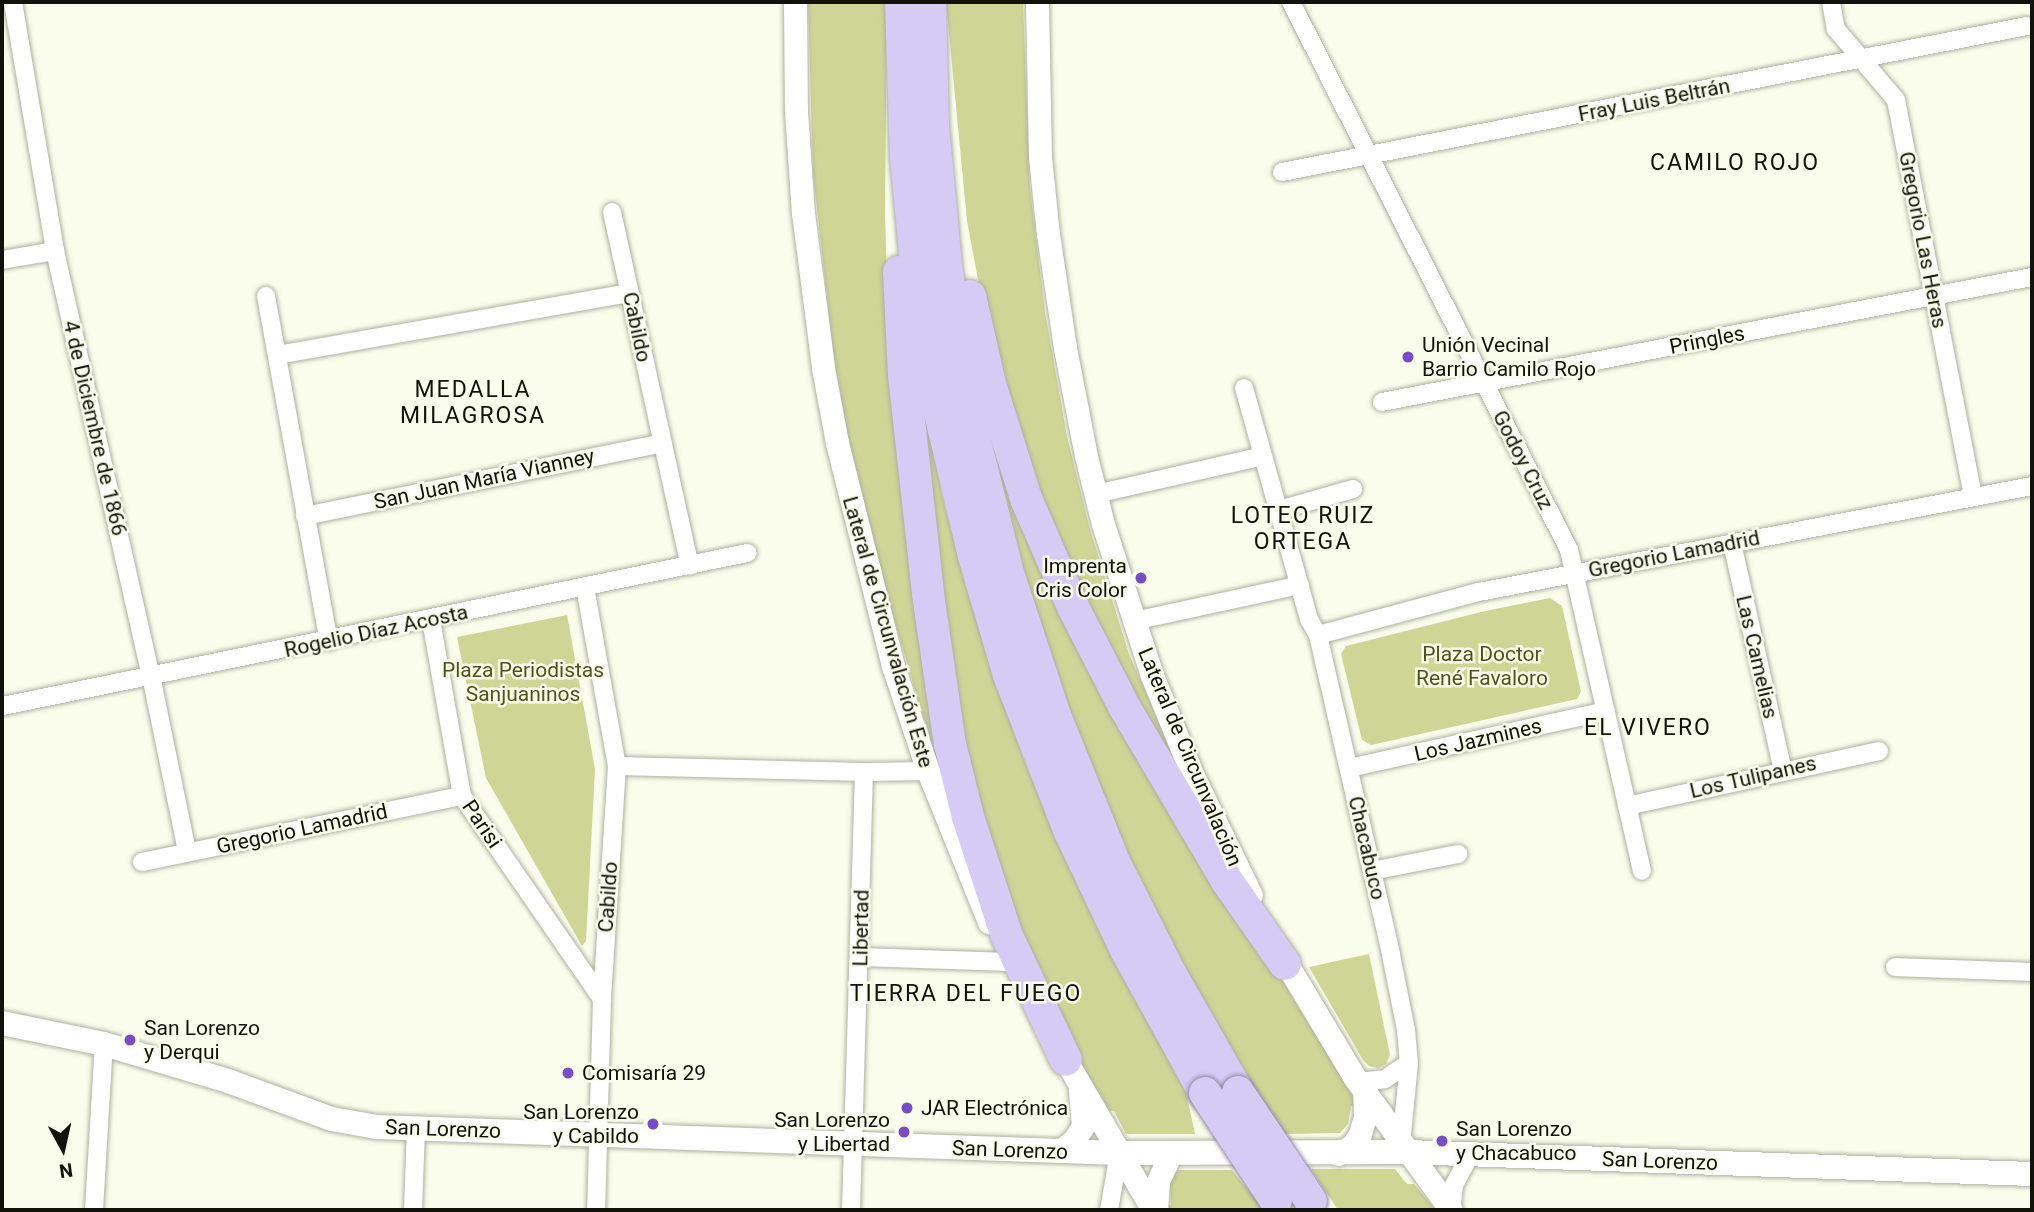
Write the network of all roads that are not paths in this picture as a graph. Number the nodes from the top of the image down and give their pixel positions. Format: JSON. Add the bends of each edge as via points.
{"nodes":[{"id":1,"x":13,"y":2,"type":"edge"},
{"id":2,"x":795,"y":2,"type":"edge"},
{"id":3,"x":901,"y":2,"type":"edge"},
{"id":4,"x":1037,"y":2,"type":"edge"},
{"id":5,"x":1291,"y":2,"type":"edge"},
{"id":6,"x":1831,"y":2,"type":"edge"},
{"id":7,"x":930,"y":15,"type":"edge"},
{"id":8,"x":2027,"y":26,"type":"dead end"},
{"id":9,"x":902,"y":54,"type":"junction"},
{"id":10,"x":1861,"y":58,"type":"junction"},
{"id":11,"x":1369,"y":155,"type":"junction"},
{"id":12,"x":1282,"y":172,"type":"dead end"},
{"id":13,"x":612,"y":212,"type":"dead end"},
{"id":14,"x":55,"y":251,"type":"junction"},
{"id":15,"x":2,"y":260,"type":"edge"},
{"id":16,"x":2032,"y":277,"type":"edge"},
{"id":17,"x":630,"y":293,"type":"junction"},
{"id":18,"x":266,"y":296,"type":"dead end"},
{"id":19,"x":1934,"y":296,"type":"junction"},
{"id":20,"x":277,"y":355,"type":"junction"},
{"id":21,"x":1484,"y":383,"type":"junction"},
{"id":22,"x":1244,"y":388,"type":"dead end"},
{"id":23,"x":1382,"y":402,"type":"dead end"},
{"id":24,"x":663,"y":443,"type":"junction"},
{"id":25,"x":1263,"y":456,"type":"junction"},
{"id":26,"x":2032,"y":486,"type":"edge"},
{"id":27,"x":1353,"y":489,"type":"dead end"},
{"id":28,"x":1096,"y":494,"type":"junction"},
{"id":29,"x":1973,"y":497,"type":"junction"},
{"id":30,"x":1279,"y":510,"type":"junction"},
{"id":31,"x":305,"y":516,"type":"junction"},
{"id":32,"x":1732,"y":543,"type":"junction"},
{"id":33,"x":747,"y":553,"type":"dead end"},
{"id":34,"x":690,"y":565,"type":"junction"},
{"id":35,"x":1575,"y":573,"type":"junction"},
{"id":36,"x":1300,"y":584,"type":"junction"},
{"id":37,"x":585,"y":587,"type":"junction"},
{"id":38,"x":431,"y":620,"type":"junction"},
{"id":39,"x":1134,"y":621,"type":"junction"},
{"id":40,"x":1318,"y":635,"type":"junction"},
{"id":41,"x":329,"y":641,"type":"junction"},
{"id":42,"x":151,"y":676,"type":"junction"},
{"id":43,"x":4,"y":706,"type":"dead end"},
{"id":44,"x":1606,"y":710,"type":"junction"},
{"id":45,"x":1879,"y":751,"type":"dead end"},
{"id":46,"x":617,"y":766,"type":"junction"},
{"id":47,"x":1349,"y":768,"type":"junction"},
{"id":48,"x":928,"y":771,"type":"junction"},
{"id":49,"x":1783,"y":771,"type":"junction"},
{"id":50,"x":864,"y":772,"type":"junction"},
{"id":51,"x":462,"y":796,"type":"junction"},
{"id":52,"x":1627,"y":806,"type":"junction"},
{"id":53,"x":187,"y":852,"type":"junction"},
{"id":54,"x":1458,"y":854,"type":"dead end"},
{"id":55,"x":142,"y":862,"type":"dead end"},
{"id":56,"x":1372,"y":871,"type":"junction"},
{"id":57,"x":1642,"y":871,"type":"dead end"},
{"id":58,"x":861,"y":957,"type":"junction"},
{"id":59,"x":1008,"y":962,"type":"junction"},
{"id":60,"x":1285,"y":964,"type":"junction"},
{"id":61,"x":1895,"y":967,"type":"dead end"},
{"id":62,"x":2032,"y":972,"type":"edge"},
{"id":63,"x":602,"y":999,"type":"junction"},
{"id":64,"x":2,"y":1023,"type":"edge"},
{"id":65,"x":104,"y":1044,"type":"junction"},
{"id":66,"x":1066,"y":1060,"type":"junction"},
{"id":67,"x":1409,"y":1063,"type":"junction"},
{"id":68,"x":1361,"y":1087,"type":"junction"},
{"id":69,"x":1080,"y":1088,"type":"junction"},
{"id":70,"x":416,"y":1129,"type":"junction"},
{"id":71,"x":598,"y":1135,"type":"junction"},
{"id":72,"x":852,"y":1144,"type":"junction"},
{"id":73,"x":1404,"y":1149,"type":"junction"},
{"id":74,"x":1060,"y":1151,"type":"junction"},
{"id":75,"x":1119,"y":1153,"type":"junction"},
{"id":76,"x":1171,"y":1153,"type":"junction"},
{"id":77,"x":1338,"y":1154,"type":"junction"},
{"id":78,"x":1471,"y":1155,"type":"junction"},
{"id":79,"x":2032,"y":1174,"type":"edge"},
{"id":80,"x":1297,"y":1206,"type":"edge"},
{"id":81,"x":94,"y":1210,"type":"edge"},
{"id":82,"x":413,"y":1210,"type":"edge"},
{"id":83,"x":596,"y":1210,"type":"edge"},
{"id":84,"x":851,"y":1210,"type":"edge"},
{"id":85,"x":1109,"y":1210,"type":"edge"},
{"id":86,"x":1154,"y":1210,"type":"edge"},
{"id":87,"x":1451,"y":1210,"type":"edge"}],
"edges":[{"from":1,"to":14,"type":"street","name":"4 de Diciembre de 1866"},
{"from":2,"to":48,"type":"street","name":"Lateral de Circunvalación Este","via":[[799,165],[823,368],[860,546]]},
{"from":3,"to":9,"type":"highway"},
{"from":4,"to":28,"type":"street","name":"Lateral de Circunvalación","via":[[1040,156],[1048,234],[1067,361]]},
{"from":5,"to":11,"type":"street","name":"Godoy Cruz"},
{"from":6,"to":10,"type":"street","name":"Gregorio Las Heras","via":[[1836,29]]},
{"from":7,"to":60,"type":"highway","via":[[962,263],[990,384],[1027,501],[1073,607],[1125,708],[1227,881]]},
{"from":7,"to":80,"type":"highway","bridge":true,"via":[[936,173],[954,322],[973,433],[1005,564],[1054,713],[1111,854],[1158,951]]},
{"from":8,"to":10,"type":"street","name":"Fray Luis Beltrán"},
{"from":9,"to":66,"type":"highway","via":[[899,264],[905,375],[944,713],[965,807],[999,912]]},
{"from":9,"to":80,"type":"highway","bridge":true,"via":[[909,192],[925,329],[948,455],[983,590],[1025,719],[1079,853],[1142,981],[1205,1093]]},
{"from":10,"to":11,"type":"street","name":"Fray Luis Beltrán"},
{"from":10,"to":19,"type":"street","name":"Gregorio Las Heras","via":[[1896,100]]},
{"from":11,"to":12,"type":"street","name":"Fray Luis Beltrán"},
{"from":11,"to":21,"type":"street","name":"Godoy Cruz"},
{"from":13,"to":17,"type":"street","name":"Cabildo"},
{"from":14,"to":15,"type":"street"},
{"from":14,"to":42,"type":"street","name":"4 de Diciembre de 1866"},
{"from":16,"to":19,"type":"street","name":"Pringles"},
{"from":17,"to":20,"type":"street"},
{"from":17,"to":24,"type":"street","name":"Cabildo"},
{"from":18,"to":20,"type":"street"},
{"from":19,"to":21,"type":"street","name":"Pringles"},
{"from":19,"to":29,"type":"street","name":"Gregorio Las Heras"},
{"from":20,"to":31,"type":"street"},
{"from":21,"to":23,"type":"street","name":"Pringles"},
{"from":21,"to":35,"type":"street","name":"Godoy Cruz","via":[[1569,550]]},
{"from":22,"to":25,"type":"street","name":"Chacabuco"},
{"from":24,"to":31,"type":"street","name":"San Juan María Vianney"},
{"from":24,"to":34,"type":"street","name":"Cabildo"},
{"from":25,"to":28,"type":"street"},
{"from":25,"to":30,"type":"street","name":"Chacabuco"},
{"from":26,"to":29,"type":"street","name":"Gregorio Lamadrid"},
{"from":27,"to":30,"type":"street"},
{"from":28,"to":39,"type":"street","name":"Lateral de Circunvalación"},
{"from":29,"to":32,"type":"street","name":"Gregorio Lamadrid"},
{"from":30,"to":36,"type":"street","name":"Chacabuco"},
{"from":31,"to":41,"type":"street"},
{"from":32,"to":35,"type":"street","name":"Gregorio Lamadrid"},
{"from":32,"to":49,"type":"street","name":"Las Camelias"},
{"from":33,"to":34,"type":"street","name":"Rogelio Díaz Acosta"},
{"from":34,"to":37,"type":"street","name":"Rogelio Díaz Acosta"},
{"from":35,"to":40,"type":"street","name":"Gregorio Lamadrid","via":[[1479,592]]},
{"from":35,"to":44,"type":"street","name":"Godoy Cruz"},
{"from":36,"to":39,"type":"street"},
{"from":36,"to":40,"type":"street","name":"Chacabuco"},
{"from":37,"to":38,"type":"street","name":"Rogelio Díaz Acosta"},
{"from":37,"to":46,"type":"street","name":"Cabildo"},
{"from":38,"to":41,"type":"street","name":"Rogelio Díaz Acosta"},
{"from":38,"to":51,"type":"street","name":"Parisi"},
{"from":39,"to":60,"type":"street","name":"Lateral de Circunvalación","via":[[1194,776]]},
{"from":40,"to":47,"type":"street","name":"Chacabuco"},
{"from":41,"to":42,"type":"street","name":"Rogelio Díaz Acosta"},
{"from":42,"to":43,"type":"street","name":"Rogelio Díaz Acosta"},
{"from":42,"to":53,"type":"street","name":"4 de Diciembre de 1866"},
{"from":44,"to":47,"type":"street","name":"Los Jazmines"},
{"from":44,"to":52,"type":"street","name":"Godoy Cruz"},
{"from":45,"to":49,"type":"street","name":"Los Tulipanes"},
{"from":46,"to":50,"type":"street"},
{"from":46,"to":63,"type":"street","name":"Cabildo"},
{"from":47,"to":56,"type":"street","name":"Chacabuco"},
{"from":48,"to":50,"type":"street"},
{"from":48,"to":59,"type":"street","name":"Lateral de Circunvalación Este"},
{"from":49,"to":52,"type":"street","name":"Los Tulipanes"},
{"from":50,"to":58,"type":"street","name":"Libertad"},
{"from":51,"to":53,"type":"street","name":"Gregorio Lamadrid"},
{"from":51,"to":63,"type":"street","name":"Parisi"},
{"from":52,"to":57,"type":"street","name":"Godoy Cruz"},
{"from":53,"to":55,"type":"street","name":"Gregorio Lamadrid"},
{"from":54,"to":56,"type":"street"},
{"from":56,"to":67,"type":"street","name":"Chacabuco"},
{"from":58,"to":59,"type":"street"},
{"from":58,"to":72,"type":"street","name":"Libertad"},
{"from":59,"to":66,"type":"street","name":"Lateral de Circunvalación Este"},
{"from":60,"to":68,"type":"street","name":"Lateral de Circunvalación"},
{"from":61,"to":62,"type":"street"},
{"from":63,"to":71,"type":"street","name":"Cabildo"},
{"from":64,"to":65,"type":"main road","name":"San Lorenzo"},
{"from":65,"to":70,"type":"main road","name":"San Lorenzo","via":[[228,1081],[331,1119]]},
{"from":65,"to":81,"type":"street"},
{"from":66,"to":69,"type":"street","name":"Lateral de Circunvalación Este"},
{"from":67,"to":68,"type":"street","via":[[1385,1079]]},
{"from":67,"to":73,"type":"street","name":"Chacabuco"},
{"from":68,"to":73,"type":"street","name":"Lateral de Circunvalación"},
{"from":68,"to":77,"type":"street","via":[[1365,1116],[1360,1134]]},
{"from":69,"to":74,"type":"street","via":[[1083,1126]]},
{"from":69,"to":75,"type":"street","name":"Lateral de Circunvalación Este"},
{"from":70,"to":71,"type":"main road","name":"San Lorenzo"},
{"from":70,"to":82,"type":"street"},
{"from":71,"to":72,"type":"main road","name":"San Lorenzo"},
{"from":71,"to":83,"type":"street","name":"Cabildo"},
{"from":72,"to":74,"type":"main road","name":"San Lorenzo"},
{"from":72,"to":84,"type":"street","name":"Libertad"},
{"from":73,"to":77,"type":"main road","name":"San Lorenzo"},
{"from":73,"to":78,"type":"main road","name":"San Lorenzo"},
{"from":73,"to":87,"type":"street","name":"Lateral de Circunvalación"},
{"from":74,"to":75,"type":"main road","name":"San Lorenzo"},
{"from":75,"to":76,"type":"main road","name":"San Lorenzo"},
{"from":75,"to":85,"type":"street"},
{"from":75,"to":86,"type":"street","name":"Lateral de Circunvalación Este"},
{"from":76,"to":77,"type":"main road","name":"San Lorenzo"},
{"from":76,"to":86,"type":"street","via":[[1158,1181]]},
{"from":78,"to":79,"type":"main road","name":"San Lorenzo"},
{"from":78,"to":87,"type":"street","name":"Lateral de Circunvalación","via":[[1454,1185]]}]}
